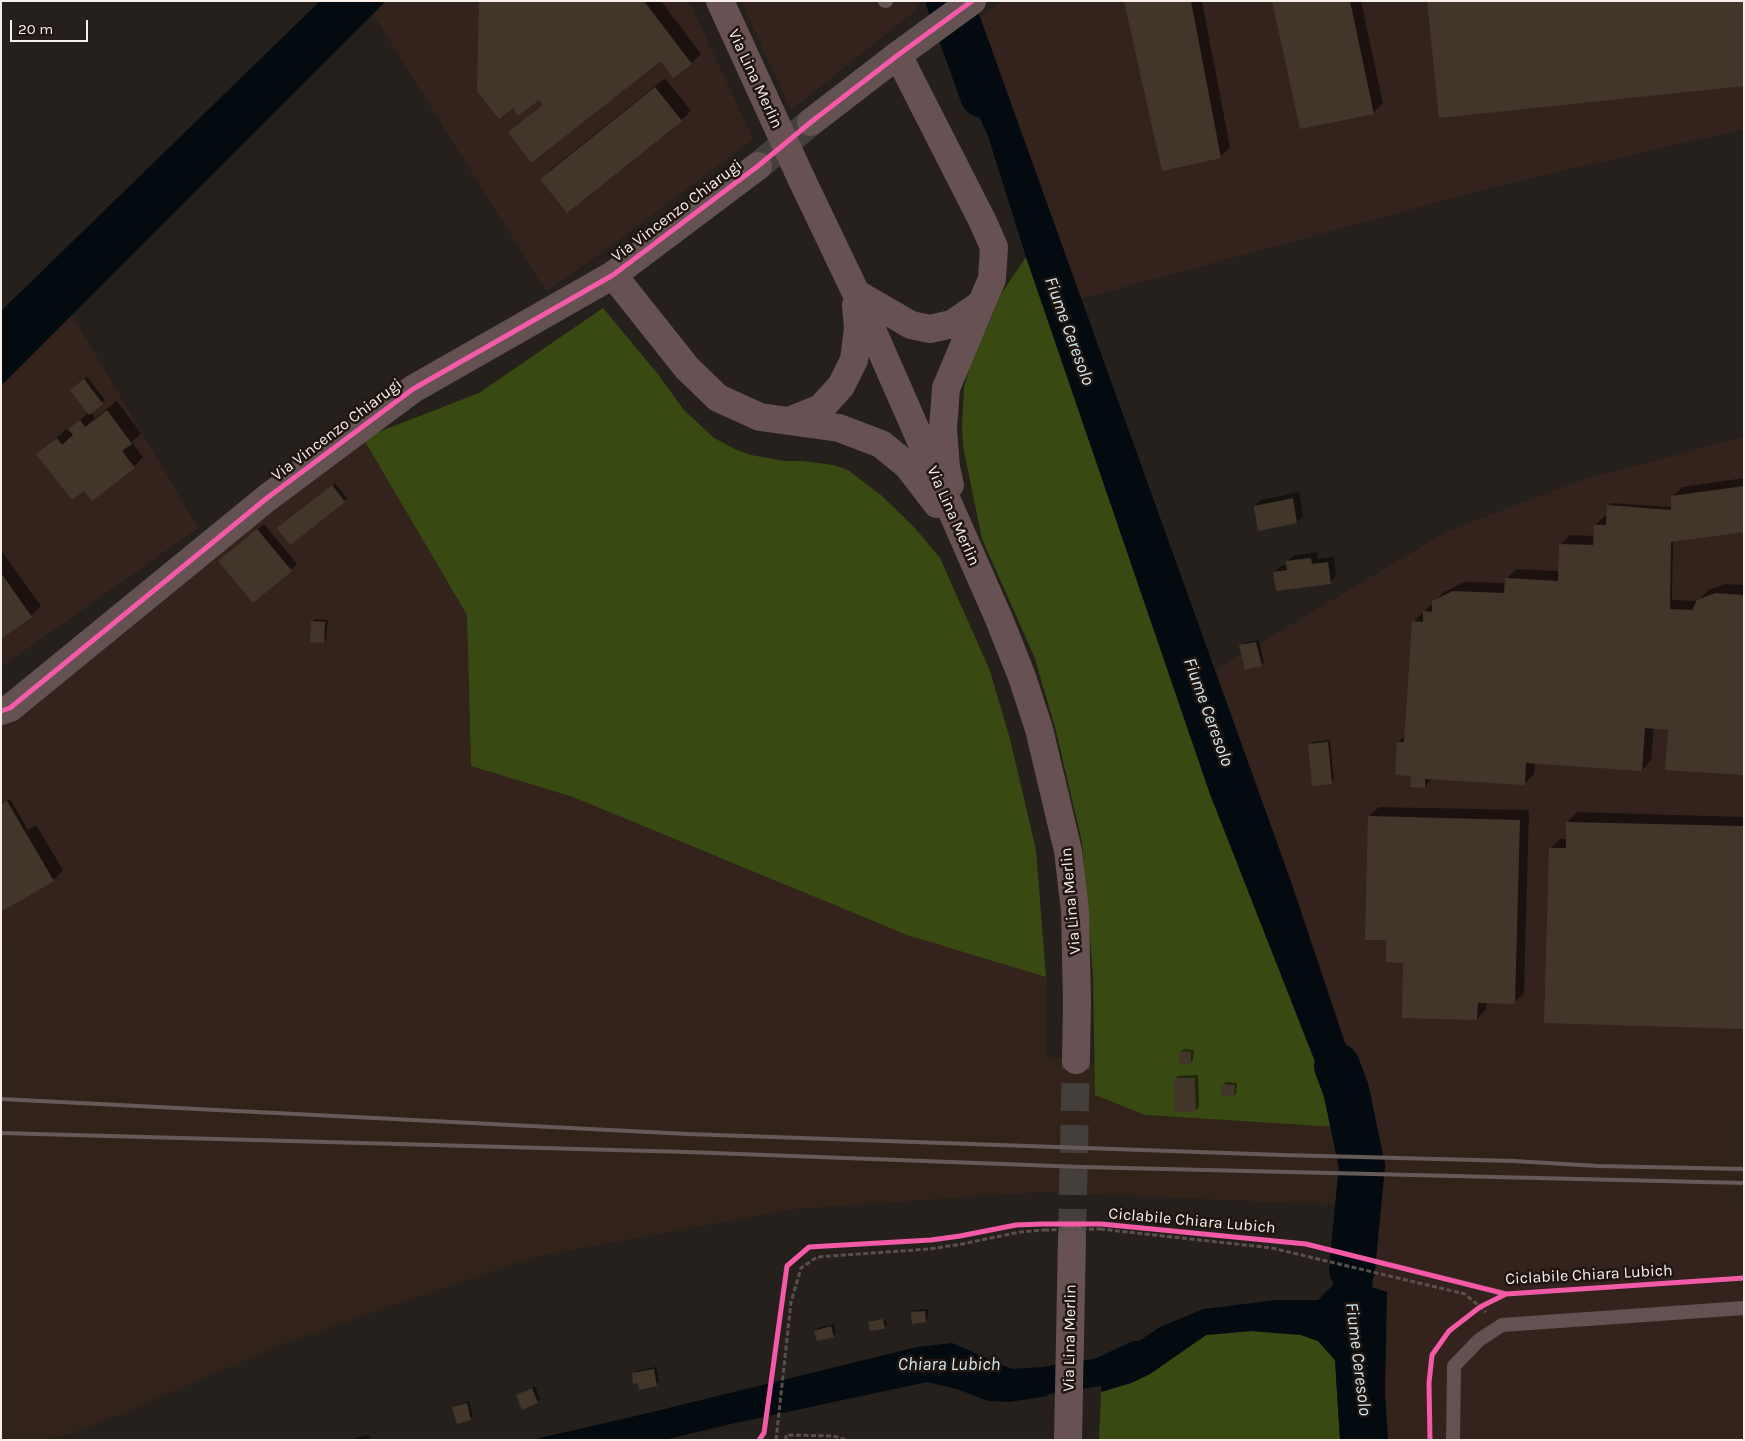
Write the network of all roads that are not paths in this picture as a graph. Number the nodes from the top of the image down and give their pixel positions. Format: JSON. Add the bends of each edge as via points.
{"nodes":[{"id":1,"x":720,"y":1,"type":"edge"},
{"id":2,"x":972,"y":1,"type":"edge"},
{"id":3,"x":898,"y":55,"type":"junction"},
{"id":4,"x":811,"y":122,"type":"tunnel mouth"},
{"id":5,"x":758,"y":166,"type":"tunnel mouth"},
{"id":6,"x":613,"y":275,"type":"junction"},
{"id":7,"x":856,"y":293,"type":"junction"},
{"id":8,"x":981,"y":304,"type":"junction"},
{"id":9,"x":789,"y":421,"type":"junction"},
{"id":10,"x":964,"y":540,"type":"junction"},
{"id":11,"x":1,"y":711,"type":"edge"},
{"id":12,"x":1076,"y":1060,"type":"tunnel mouth"},
{"id":13,"x":1072,"y":1237,"type":"tunnel mouth"},
{"id":14,"x":1744,"y":1308,"type":"edge"},
{"id":15,"x":1068,"y":1440,"type":"edge"},
{"id":16,"x":1453,"y":1440,"type":"edge"}],
"edges":[{"from":1,"to":7,"type":"main road","name":"Via Lina Merlin","bridge":true},
{"from":2,"to":3,"type":"street"},
{"from":3,"to":4,"type":"street"},
{"from":3,"to":8,"type":"main road","via":[[994,247],[992,279]]},
{"from":5,"to":6,"type":"street","name":"Via Vincenzo Chiarugi"},
{"from":6,"to":9,"type":"main road","via":[[687,368],[718,398],[760,417]]},
{"from":6,"to":11,"type":"street","name":"Via Vincenzo Chiarugi","via":[[412,389],[267,498],[10,708]]},
{"from":7,"to":8,"type":"main road","via":[[911,325],[930,330],[952,324]]},
{"from":7,"to":9,"type":"main road","via":[[858,328],[854,360],[841,386],[821,408]]},
{"from":7,"to":10,"type":"main road","name":"Via Lina Merlin"},
{"from":8,"to":10,"type":"main road","via":[[946,388],[943,429],[946,468]]},
{"from":9,"to":10,"type":"main road","via":[[839,428],[881,444],[907,466]]},
{"from":10,"to":12,"type":"main road","name":"Via Lina Merlin","via":[[1022,676],[1039,729],[1068,851],[1075,910]]},
{"from":13,"to":15,"type":"main road","name":"Via Lina Merlin"},
{"from":14,"to":16,"type":"lane","via":[[1502,1325],[1479,1340],[1454,1366]]}]}
